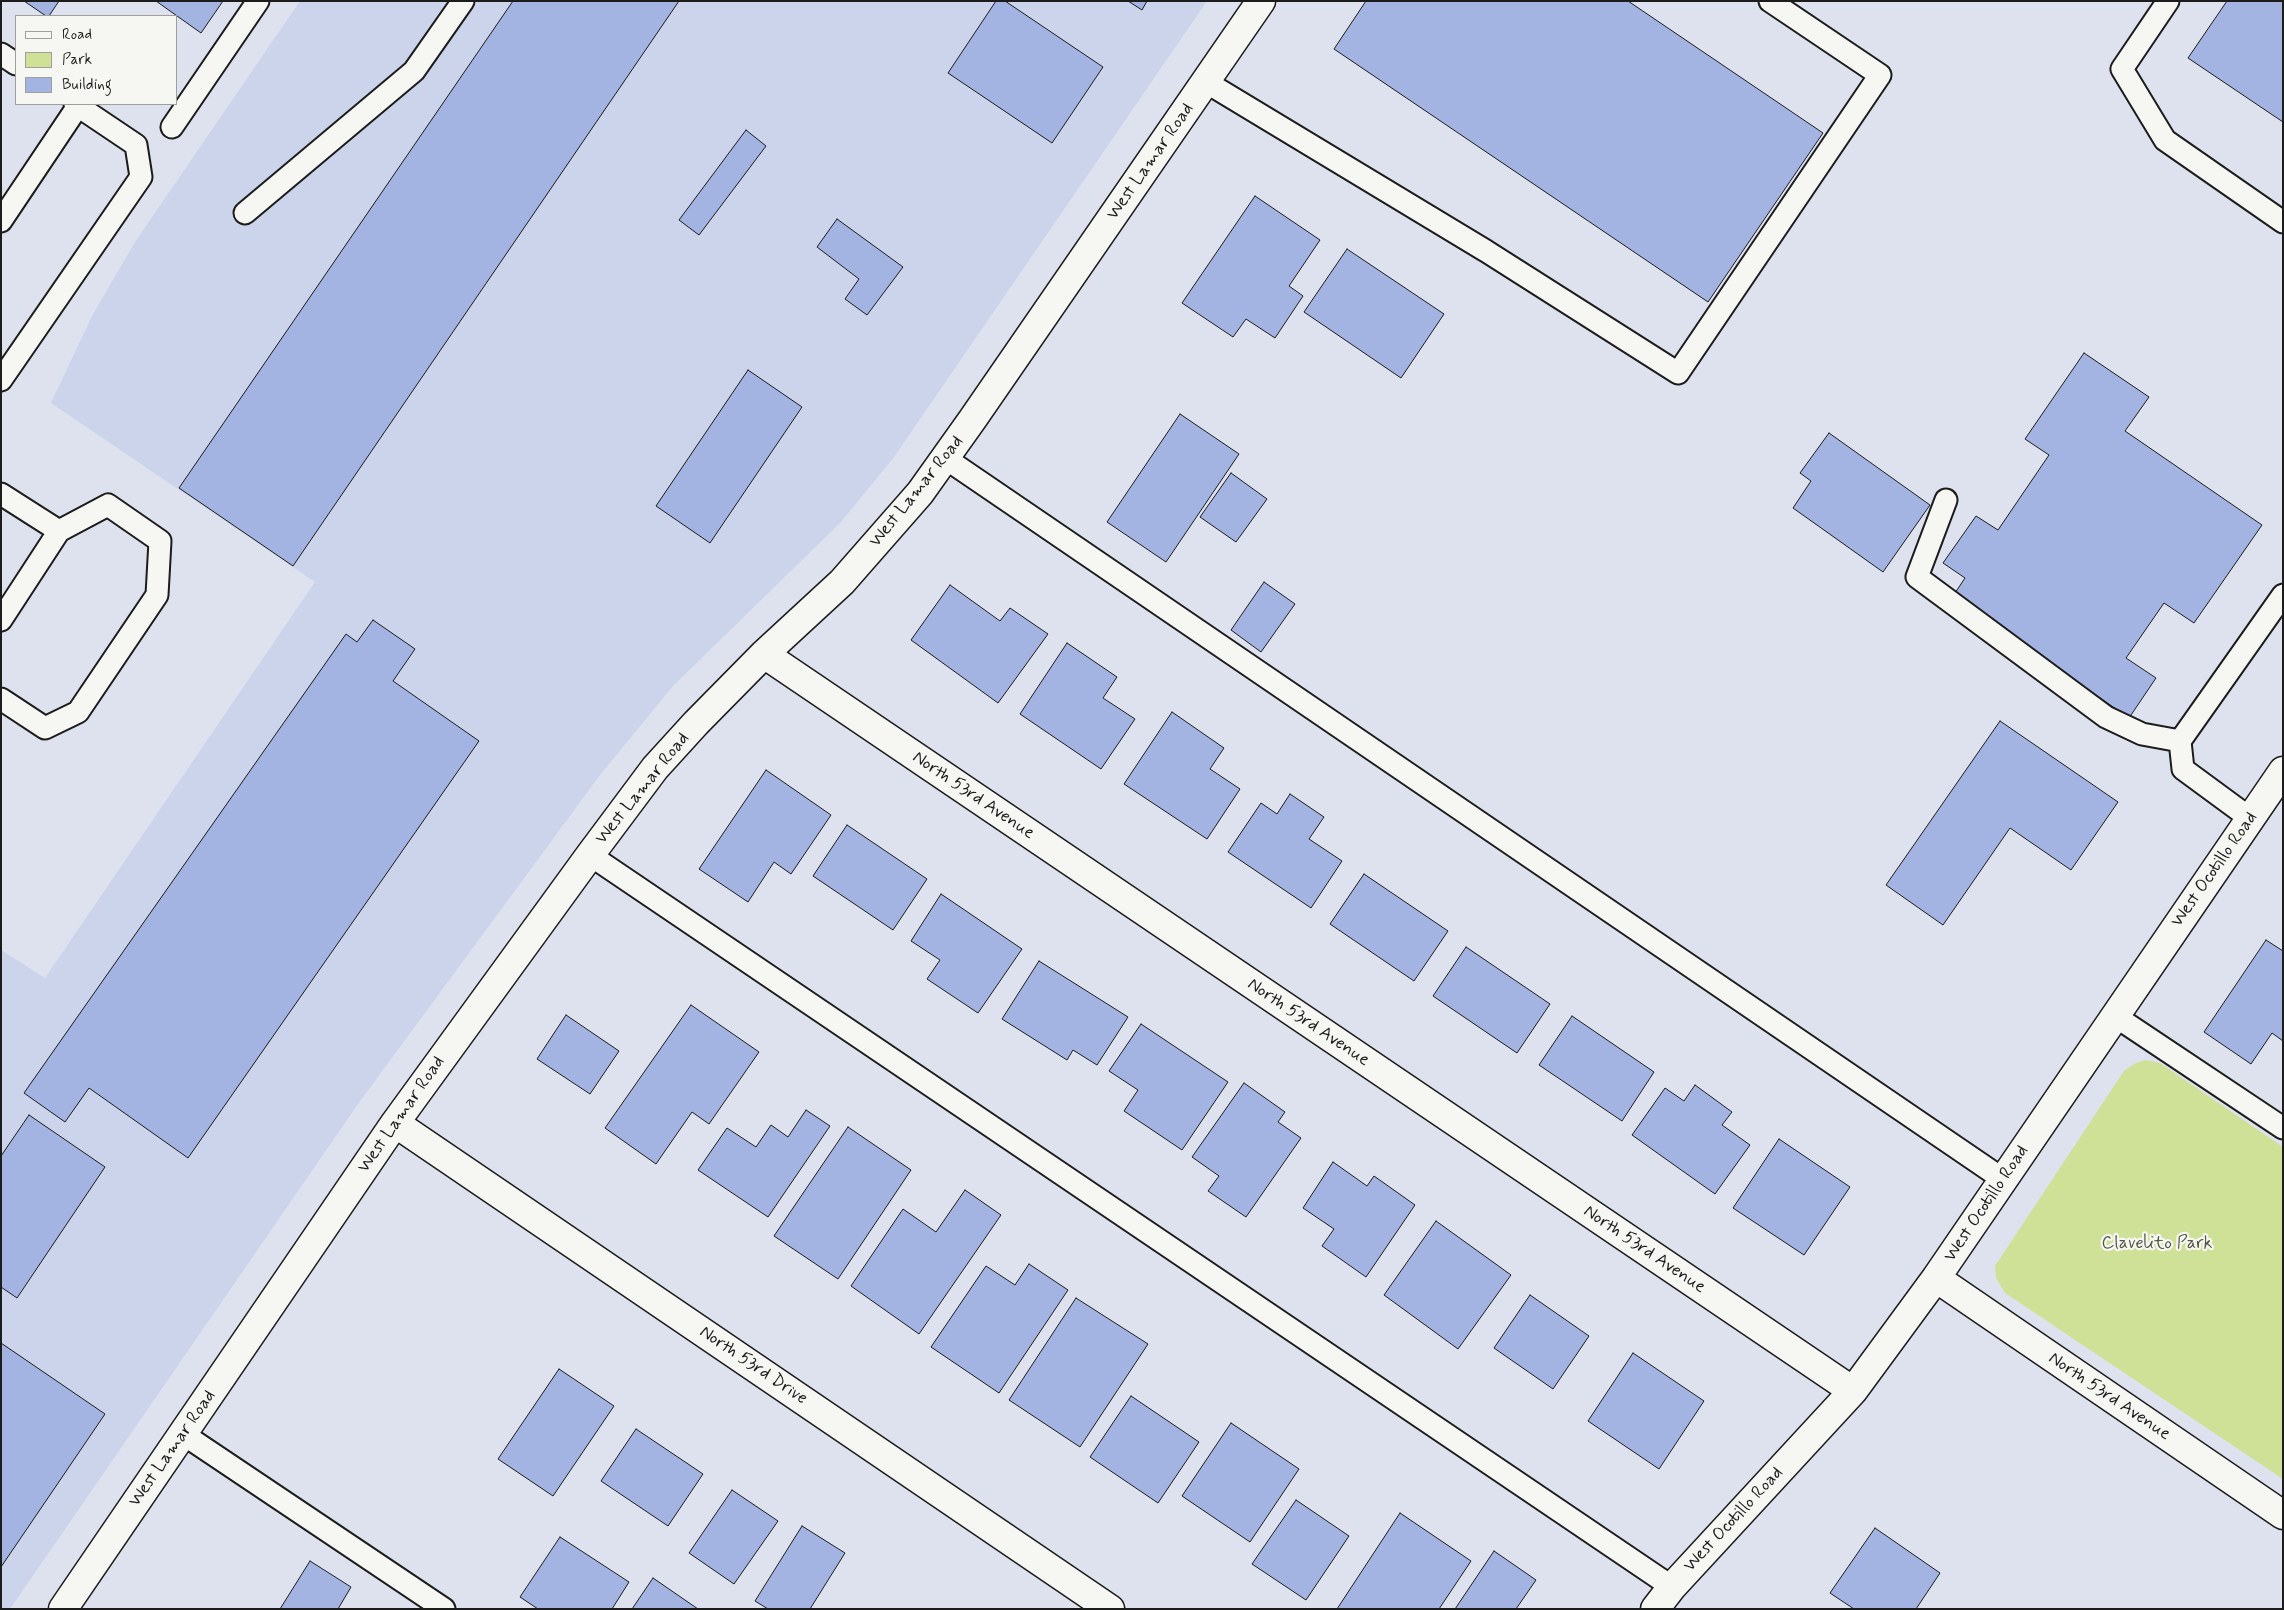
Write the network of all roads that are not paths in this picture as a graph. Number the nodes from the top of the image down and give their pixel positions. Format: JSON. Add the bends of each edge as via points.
{"nodes":[{"id":1,"x":258,"y":1,"type":"edge"},
{"id":2,"x":463,"y":1,"type":"edge"},
{"id":3,"x":1261,"y":1,"type":"edge"},
{"id":4,"x":1770,"y":1,"type":"edge"},
{"id":5,"x":2168,"y":1,"type":"edge"},
{"id":6,"x":1,"y":54,"type":"edge"},
{"id":7,"x":15,"y":63,"type":"edge"},
{"id":8,"x":1206,"y":82,"type":"junction"},
{"id":9,"x":76,"y":105,"type":"edge"},
{"id":10,"x":172,"y":128,"type":"dead end"},
{"id":11,"x":245,"y":213,"type":"dead end"},
{"id":12,"x":1,"y":221,"type":"edge"},
{"id":13,"x":2283,"y":222,"type":"edge"},
{"id":14,"x":1,"y":380,"type":"edge"},
{"id":15,"x":945,"y":458,"type":"junction"},
{"id":16,"x":1,"y":494,"type":"edge"},
{"id":17,"x":1946,"y":500,"type":"dead end"},
{"id":18,"x":59,"y":531,"type":"junction"},
{"id":19,"x":2283,"y":595,"type":"edge"},
{"id":20,"x":1,"y":620,"type":"edge"},
{"id":21,"x":764,"y":654,"type":"junction"},
{"id":22,"x":1,"y":699,"type":"edge"},
{"id":23,"x":2180,"y":741,"type":"junction"},
{"id":24,"x":2283,"y":771,"type":"edge"},
{"id":25,"x":2251,"y":819,"type":"junction"},
{"id":26,"x":590,"y":855,"type":"junction"},
{"id":27,"x":2115,"y":1016,"type":"junction"},
{"id":28,"x":395,"y":1123,"type":"junction"},
{"id":29,"x":2283,"y":1128,"type":"edge"},
{"id":30,"x":2004,"y":1180,"type":"junction"},
{"id":31,"x":1936,"y":1278,"type":"junction"},
{"id":32,"x":1853,"y":1391,"type":"junction"},
{"id":33,"x":184,"y":1434,"type":"junction"},
{"id":34,"x":2283,"y":1515,"type":"edge"},
{"id":35,"x":1672,"y":1587,"type":"junction"},
{"id":36,"x":62,"y":1609,"type":"edge"},
{"id":37,"x":444,"y":1609,"type":"edge"},
{"id":38,"x":1110,"y":1609,"type":"edge"},
{"id":39,"x":1655,"y":1609,"type":"edge"}],
"edges":[{"from":1,"to":10,"type":"lane"},
{"from":2,"to":11,"type":"lane","via":[[414,71]]},
{"from":3,"to":8,"type":"street","name":"West Lamar Road"},
{"from":4,"to":8,"type":"lane","via":[[1880,75],[1678,373],[1486,251]]},
{"from":5,"to":13,"type":"lane","via":[[2122,69],[2164,140]]},
{"from":6,"to":7,"type":"lane"},
{"from":8,"to":15,"type":"street","name":"West Lamar Road"},
{"from":9,"to":12,"type":"lane"},
{"from":9,"to":14,"type":"lane","via":[[136,145],[142,177]]},
{"from":15,"to":21,"type":"street","name":"West Lamar Road","via":[[842,582]]},
{"from":15,"to":30,"type":"lane"},
{"from":16,"to":18,"type":"lane"},
{"from":17,"to":23,"type":"lane","via":[[1917,577],[2106,717],[2142,734]]},
{"from":18,"to":20,"type":"lane"},
{"from":18,"to":22,"type":"lane","via":[[108,505],[160,541],[157,595],[78,712],[45,728]]},
{"from":19,"to":23,"type":"lane"},
{"from":21,"to":26,"type":"street","name":"West Lamar Road","via":[[655,768]]},
{"from":21,"to":32,"type":"street","name":"North 53rd Avenue"},
{"from":23,"to":25,"type":"lane","via":[[2183,769]]},
{"from":24,"to":25,"type":"street","name":"West Ocotillo Road"},
{"from":25,"to":27,"type":"street","name":"West Ocotillo Road"},
{"from":26,"to":28,"type":"street","name":"West Lamar Road"},
{"from":26,"to":35,"type":"lane"},
{"from":27,"to":29,"type":"lane"},
{"from":27,"to":30,"type":"street","name":"West Ocotillo Road"},
{"from":28,"to":33,"type":"street","name":"West Lamar Road"},
{"from":28,"to":38,"type":"street","name":"North 53rd Drive"},
{"from":30,"to":31,"type":"street","name":"West Ocotillo Road"},
{"from":31,"to":32,"type":"street","name":"West Ocotillo Road"},
{"from":31,"to":34,"type":"street","name":"North 53rd Avenue"},
{"from":32,"to":35,"type":"street","name":"West Ocotillo Road"},
{"from":33,"to":36,"type":"street","name":"West Lamar Road"},
{"from":33,"to":37,"type":"lane"},
{"from":35,"to":39,"type":"street","name":"West Ocotillo Road"}]}
